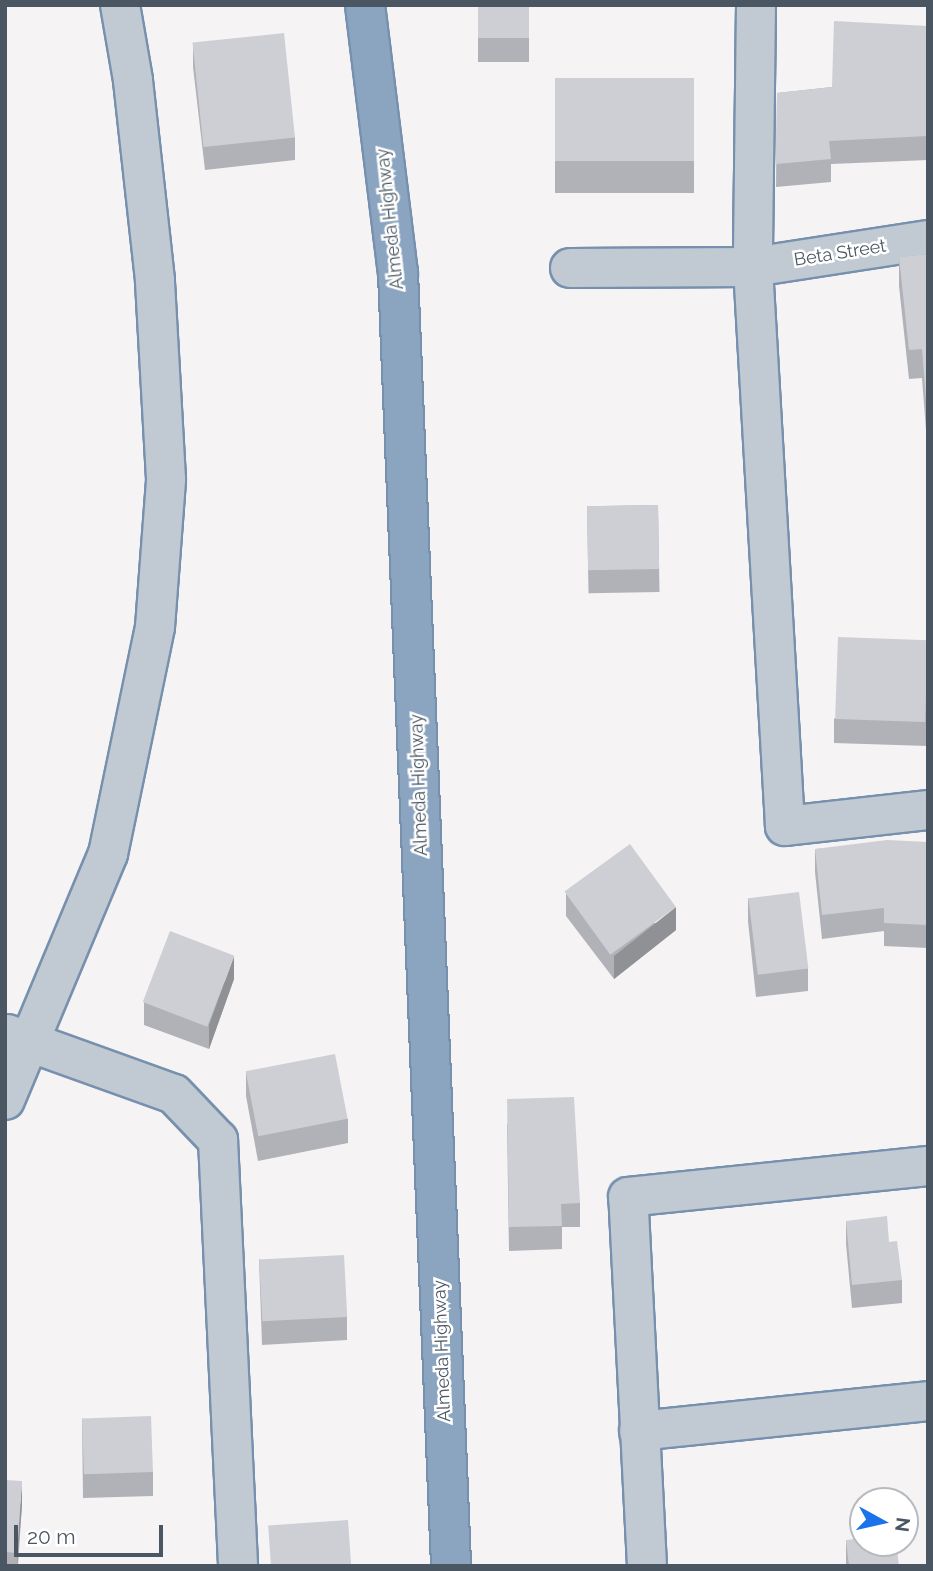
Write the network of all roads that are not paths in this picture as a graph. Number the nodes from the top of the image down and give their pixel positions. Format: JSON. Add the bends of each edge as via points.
{"nodes":[{"id":1,"x":120,"y":5,"type":"edge"},
{"id":2,"x":365,"y":5,"type":"edge"},
{"id":3,"x":756,"y":5,"type":"edge"},
{"id":4,"x":928,"y":240,"type":"edge"},
{"id":5,"x":753,"y":267,"type":"junction"},
{"id":6,"x":570,"y":268,"type":"dead end"},
{"id":7,"x":928,"y":810,"type":"edge"},
{"id":8,"x":18,"y":1037,"type":"edge"},
{"id":9,"x":5,"y":1100,"type":"edge"},
{"id":10,"x":928,"y":1166,"type":"edge"},
{"id":11,"x":928,"y":1401,"type":"edge"},
{"id":12,"x":639,"y":1431,"type":"junction"},
{"id":13,"x":238,"y":1566,"type":"edge"},
{"id":14,"x":451,"y":1566,"type":"edge"},
{"id":15,"x":647,"y":1566,"type":"edge"}],
"edges":[{"from":1,"to":8,"type":"street","via":[[155,280],[166,479],[155,627],[108,855]]},
{"from":2,"to":14,"type":"highway","name":"Almeda Highway","via":[[398,274]]},
{"from":3,"to":5,"type":"street"},
{"from":4,"to":5,"type":"street","name":"Beta Street"},
{"from":5,"to":6,"type":"street","name":"Beta Street"},
{"from":5,"to":7,"type":"street","via":[[785,825]]},
{"from":8,"to":9,"type":"street"},
{"from":8,"to":13,"type":"street","via":[[174,1094],[218,1140]]},
{"from":10,"to":12,"type":"street","via":[[628,1198]]},
{"from":11,"to":12,"type":"street"},
{"from":12,"to":15,"type":"street"}]}
